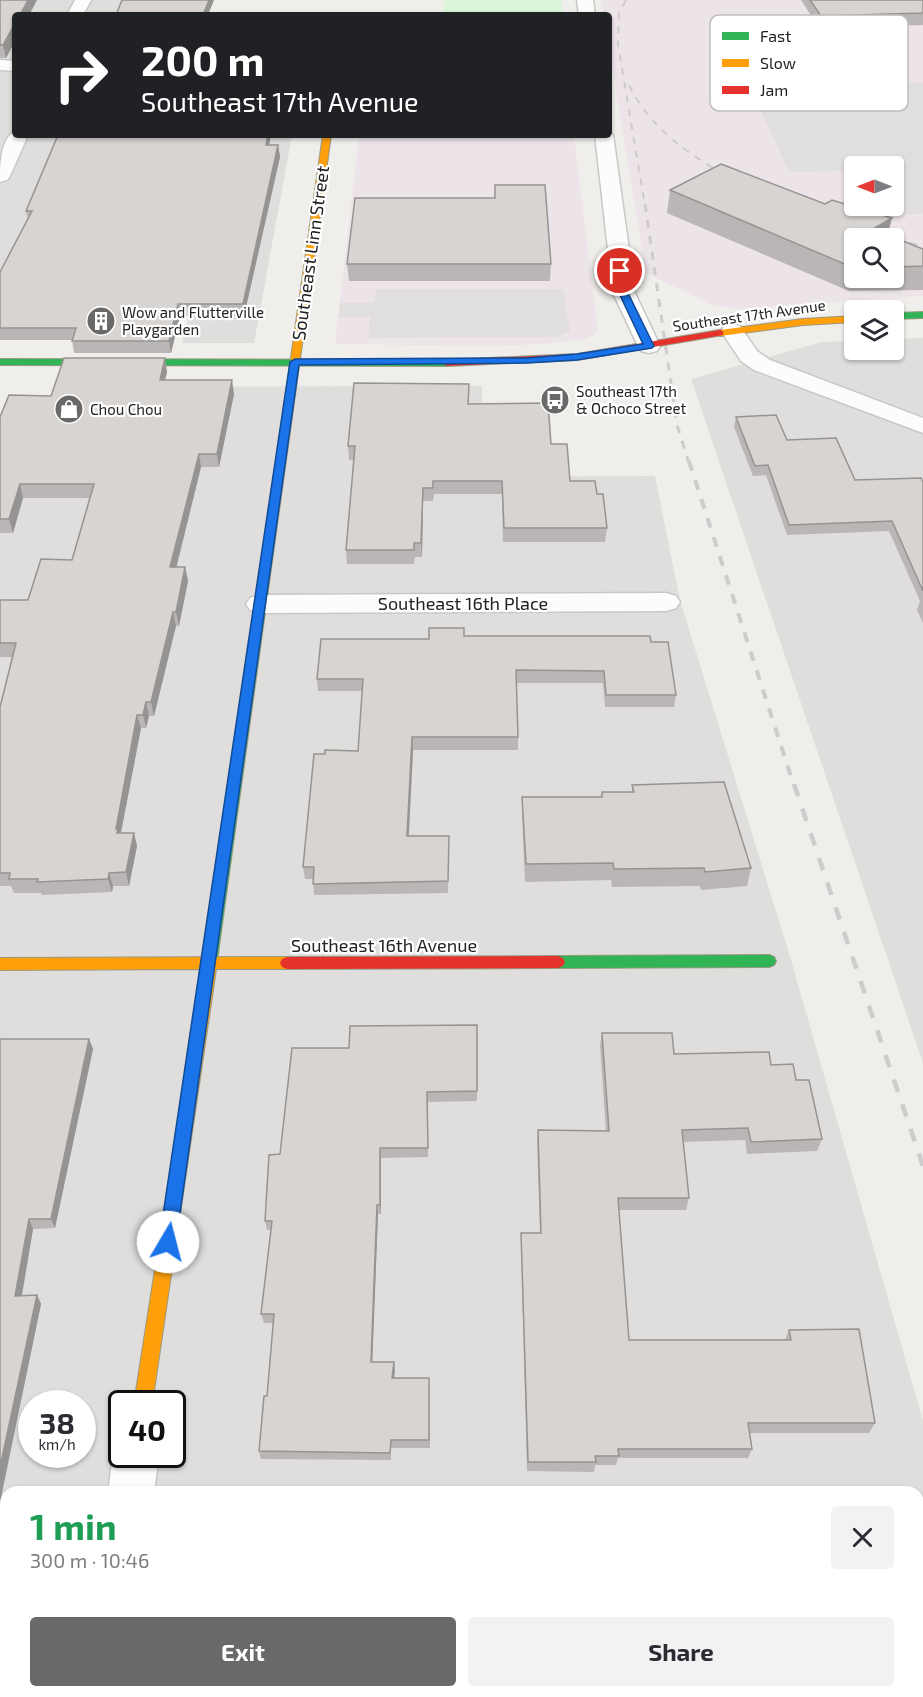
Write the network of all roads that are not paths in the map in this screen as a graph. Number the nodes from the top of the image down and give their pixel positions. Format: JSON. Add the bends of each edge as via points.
{"nodes":[{"id":1,"x":18,"y":138,"type":"edge"},
{"id":2,"x":327,"y":138,"type":"edge"},
{"id":3,"x":604,"y":138,"type":"edge"},
{"id":4,"x":0,"y":176,"type":"edge"},
{"id":5,"x":923,"y":315,"type":"edge"},
{"id":6,"x":904,"y":316,"type":"edge"},
{"id":7,"x":844,"y":320,"type":"edge"},
{"id":8,"x":732,"y":331,"type":"junction"},
{"id":9,"x":649,"y":346,"type":"junction"},
{"id":10,"x":0,"y":362,"type":"edge"},
{"id":11,"x":295,"y":362,"type":"junction"},
{"id":12,"x":923,"y":426,"type":"edge"},
{"id":13,"x":666,"y":602,"type":"dead end"},
{"id":14,"x":260,"y":604,"type":"junction"},
{"id":15,"x":769,"y":961,"type":"dead end"},
{"id":16,"x":0,"y":964,"type":"edge"},
{"id":17,"x":210,"y":964,"type":"junction"},
{"id":18,"x":145,"y":1390,"type":"edge"},
{"id":19,"x":134,"y":1468,"type":"edge"},
{"id":20,"x":132,"y":1486,"type":"edge"}],
"edges":[{"from":1,"to":4,"type":"street"},
{"from":2,"to":11,"type":"street","name":"Southeast Linn Street"},
{"from":3,"to":9,"type":"street","via":[[624,293]]},
{"from":5,"to":6,"type":"street"},
{"from":7,"to":8,"type":"street","name":"Southeast 17th Avenue"},
{"from":8,"to":9,"type":"street","name":"Southeast 17th Avenue"},
{"from":8,"to":12,"type":"street","via":[[749,356],[762,365]]},
{"from":9,"to":11,"type":"street","name":"Southeast 17th Avenue","via":[[527,360]]},
{"from":10,"to":11,"type":"street","name":"Southeast 17th Avenue"},
{"from":11,"to":14,"type":"street","name":"Southeast Linn Street"},
{"from":13,"to":14,"type":"street","name":"Southeast 16th Place"},
{"from":14,"to":17,"type":"street","name":"Southeast Linn Street"},
{"from":15,"to":17,"type":"street","name":"Southeast 16th Avenue"},
{"from":16,"to":17,"type":"street","name":"Southeast 16th Avenue"},
{"from":17,"to":18,"type":"street","name":"Southeast Linn Street"},
{"from":19,"to":20,"type":"street"}]}
